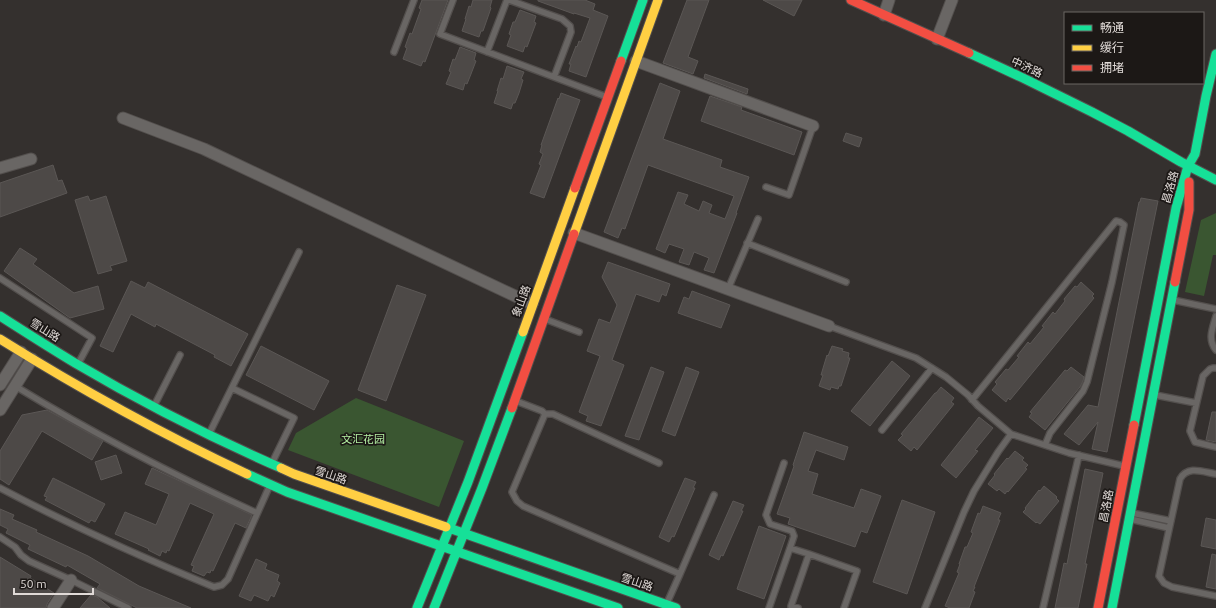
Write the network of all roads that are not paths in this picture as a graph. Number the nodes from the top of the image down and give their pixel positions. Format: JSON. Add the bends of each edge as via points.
{"nodes":[{"id":1,"x":414,"y":0,"type":"edge"},
{"id":2,"x":453,"y":0,"type":"edge"},
{"id":3,"x":508,"y":0,"type":"edge"},
{"id":4,"x":643,"y":0,"type":"edge"},
{"id":5,"x":658,"y":0,"type":"edge"},
{"id":6,"x":851,"y":0,"type":"edge"},
{"id":7,"x":890,"y":0,"type":"edge"},
{"id":8,"x":952,"y":0,"type":"edge"},
{"id":9,"x":884,"y":15,"type":"junction"},
{"id":10,"x":937,"y":39,"type":"junction"},
{"id":11,"x":394,"y":52,"type":"dead end"},
{"id":12,"x":487,"y":52,"type":"junction"},
{"id":13,"x":1216,"y":54,"type":"edge"},
{"id":14,"x":636,"y":61,"type":"junction"},
{"id":15,"x":554,"y":78,"type":"junction"},
{"id":16,"x":607,"y":97,"type":"junction"},
{"id":17,"x":123,"y":118,"type":"dead end"},
{"id":18,"x":812,"y":126,"type":"joint"},
{"id":19,"x":31,"y":159,"type":"dead end"},
{"id":20,"x":1188,"y":166,"type":"junction"},
{"id":21,"x":1209,"y":166,"type":"dead end"},
{"id":22,"x":0,"y":168,"type":"edge"},
{"id":23,"x":1216,"y":180,"type":"edge"},
{"id":24,"x":766,"y":187,"type":"dead end"},
{"id":25,"x":758,"y":219,"type":"dead end"},
{"id":26,"x":574,"y":233,"type":"junction"},
{"id":27,"x":748,"y":244,"type":"junction"},
{"id":28,"x":299,"y":252,"type":"dead end"},
{"id":29,"x":0,"y":278,"type":"edge"},
{"id":30,"x":846,"y":282,"type":"dead end"},
{"id":31,"x":728,"y":289,"type":"junction"},
{"id":32,"x":1172,"y":299,"type":"junction"},
{"id":33,"x":532,"y":304,"type":"junction"},
{"id":34,"x":1216,"y":309,"type":"edge"},
{"id":35,"x":0,"y":316,"type":"edge"},
{"id":36,"x":1216,"y":316,"type":"edge"},
{"id":37,"x":543,"y":318,"type":"junction"},
{"id":38,"x":829,"y":326,"type":"joint"},
{"id":39,"x":579,"y":332,"type":"dead end"},
{"id":40,"x":0,"y":339,"type":"edge"},
{"id":41,"x":1216,"y":350,"type":"edge"},
{"id":42,"x":21,"y":352,"type":"junction"},
{"id":43,"x":180,"y":355,"type":"dead end"},
{"id":44,"x":32,"y":359,"type":"junction"},
{"id":45,"x":78,"y":364,"type":"junction"},
{"id":46,"x":932,"y":368,"type":"junction"},
{"id":47,"x":1216,"y":368,"type":"edge"},
{"id":48,"x":0,"y":385,"type":"edge"},
{"id":49,"x":15,"y":386,"type":"junction"},
{"id":50,"x":232,"y":388,"type":"junction"},
{"id":51,"x":1153,"y":394,"type":"junction"},
{"id":52,"x":514,"y":400,"type":"junction"},
{"id":53,"x":972,"y":400,"type":"junction"},
{"id":54,"x":1196,"y":403,"type":"junction"},
{"id":55,"x":153,"y":407,"type":"junction"},
{"id":56,"x":0,"y":410,"type":"edge"},
{"id":57,"x":545,"y":414,"type":"junction"},
{"id":58,"x":882,"y":430,"type":"dead end"},
{"id":59,"x":1011,"y":434,"type":"junction"},
{"id":60,"x":209,"y":435,"type":"junction"},
{"id":61,"x":1045,"y":445,"type":"junction"},
{"id":62,"x":1216,"y":447,"type":"edge"},
{"id":63,"x":1079,"y":455,"type":"junction"},
{"id":64,"x":659,"y":463,"type":"dead end"},
{"id":65,"x":784,"y":463,"type":"dead end"},
{"id":66,"x":271,"y":464,"type":"junction"},
{"id":67,"x":1126,"y":466,"type":"junction"},
{"id":68,"x":1216,"y":474,"type":"edge"},
{"id":69,"x":270,"y":484,"type":"junction"},
{"id":70,"x":0,"y":488,"type":"edge"},
{"id":71,"x":714,"y":495,"type":"dead end"},
{"id":72,"x":257,"y":513,"type":"junction"},
{"id":73,"x":1130,"y":516,"type":"junction"},
{"id":74,"x":1170,"y":524,"type":"junction"},
{"id":75,"x":450,"y":529,"type":"junction"},
{"id":76,"x":464,"y":534,"type":"junction"},
{"id":77,"x":0,"y":537,"type":"edge"},
{"id":78,"x":443,"y":546,"type":"junction"},
{"id":79,"x":790,"y":548,"type":"junction"},
{"id":80,"x":457,"y":552,"type":"junction"},
{"id":81,"x":809,"y":554,"type":"junction"},
{"id":82,"x":680,"y":574,"type":"junction"},
{"id":83,"x":72,"y":580,"type":"junction"},
{"id":84,"x":1216,"y":596,"type":"edge"},
{"id":85,"x":666,"y":605,"type":"junction"},
{"id":86,"x":53,"y":608,"type":"edge"},
{"id":87,"x":128,"y":608,"type":"edge"},
{"id":88,"x":417,"y":608,"type":"edge"},
{"id":89,"x":434,"y":608,"type":"edge"},
{"id":90,"x":618,"y":608,"type":"edge"},
{"id":91,"x":676,"y":608,"type":"edge"},
{"id":92,"x":769,"y":608,"type":"edge"},
{"id":93,"x":798,"y":608,"type":"edge"},
{"id":94,"x":844,"y":608,"type":"edge"},
{"id":95,"x":925,"y":608,"type":"edge"},
{"id":96,"x":1043,"y":608,"type":"edge"},
{"id":97,"x":1098,"y":608,"type":"edge"},
{"id":98,"x":1112,"y":608,"type":"edge"}],
"edges":[{"from":1,"to":11,"type":"lane"},
{"from":2,"to":12,"type":"lane","via":[[440,34]]},
{"from":3,"to":12,"type":"lane"},
{"from":3,"to":15,"type":"lane","via":[[562,19],[570,26],[571,32]]},
{"from":4,"to":16,"type":"street","name":"象山路"},
{"from":5,"to":14,"type":"street"},
{"from":6,"to":9,"type":"street","name":"中济路"},
{"from":7,"to":9,"type":"street"},
{"from":8,"to":10,"type":"street"},
{"from":9,"to":10,"type":"street","name":"中济路"},
{"from":10,"to":20,"type":"street","name":"中济路","via":[[1079,105]]},
{"from":12,"to":15,"type":"lane"},
{"from":13,"to":20,"type":"street","via":[[1195,154]]},
{"from":14,"to":18,"type":"street"},
{"from":14,"to":26,"type":"street"},
{"from":15,"to":16,"type":"lane"},
{"from":16,"to":33,"type":"street","name":"象山路"},
{"from":17,"to":33,"type":"street","via":[[204,149]]},
{"from":18,"to":24,"type":"lane","via":[[789,195]]},
{"from":19,"to":22,"type":"street"},
{"from":20,"to":21,"type":"street"},
{"from":20,"to":23,"type":"street","name":"中济路"},
{"from":20,"to":32,"type":"street","name":"昌洛路","via":[[1189,210]]},
{"from":20,"to":67,"type":"street","name":"昌洛路","via":[[1176,208]]},
{"from":25,"to":27,"type":"lane"},
{"from":26,"to":31,"type":"street"},
{"from":26,"to":37,"type":"street"},
{"from":27,"to":30,"type":"lane"},
{"from":27,"to":31,"type":"lane"},
{"from":28,"to":50,"type":"lane"},
{"from":29,"to":45,"type":"lane","via":[[92,338]]},
{"from":31,"to":38,"type":"street"},
{"from":32,"to":34,"type":"lane"},
{"from":32,"to":51,"type":"street","name":"昌洛路"},
{"from":33,"to":75,"type":"street","name":"象山路"},
{"from":35,"to":45,"type":"street","name":"雪山路"},
{"from":36,"to":41,"type":"lane","via":[[1211,339]]},
{"from":37,"to":39,"type":"lane"},
{"from":37,"to":52,"type":"street"},
{"from":38,"to":46,"type":"lane","via":[[916,358]]},
{"from":40,"to":42,"type":"street"},
{"from":42,"to":44,"type":"street"},
{"from":42,"to":48,"type":"street"},
{"from":43,"to":55,"type":"lane"},
{"from":44,"to":49,"type":"street"},
{"from":44,"to":69,"type":"street","via":[[162,433]]},
{"from":45,"to":55,"type":"street","name":"雪山路"},
{"from":46,"to":53,"type":"lane"},
{"from":46,"to":58,"type":"lane"},
{"from":47,"to":54,"type":"lane","via":[[1210,369],[1203,376]]},
{"from":49,"to":56,"type":"street"},
{"from":49,"to":72,"type":"lane","via":[[120,447]]},
{"from":50,"to":60,"type":"lane"},
{"from":50,"to":66,"type":"lane","via":[[294,418]]},
{"from":51,"to":54,"type":"lane"},
{"from":51,"to":73,"type":"street","name":"昌洛路"},
{"from":52,"to":57,"type":"lane"},
{"from":52,"to":76,"type":"street"},
{"from":53,"to":59,"type":"lane"},
{"from":53,"to":61,"type":"lane","via":[[1116,221],[1120,222],[1124,225],[1089,377],[1083,391],[1050,433]]},
{"from":54,"to":62,"type":"lane","via":[[1190,431],[1192,436],[1196,442]]},
{"from":55,"to":60,"type":"street","name":"雪山路"},
{"from":57,"to":64,"type":"lane","via":[[553,414]]},
{"from":57,"to":82,"type":"lane","via":[[512,492],[517,501],[523,506]]},
{"from":59,"to":61,"type":"lane"},
{"from":59,"to":95,"type":"lane","via":[[993,458],[974,491]]},
{"from":60,"to":66,"type":"street","name":"雪山路"},
{"from":61,"to":63,"type":"lane"},
{"from":63,"to":67,"type":"lane"},
{"from":63,"to":96,"type":"lane"},
{"from":65,"to":79,"type":"lane","via":[[766,515],[770,524],[792,532],[794,536]]},
{"from":66,"to":75,"type":"street","name":"雪山路"},
{"from":67,"to":97,"type":"street","name":"昌洛路"},
{"from":68,"to":74,"type":"lane","via":[[1192,470],[1184,473],[1180,479]]},
{"from":69,"to":72,"type":"lane"},
{"from":69,"to":78,"type":"street"},
{"from":70,"to":72,"type":"lane","via":[[111,544],[214,587],[222,585],[228,579]]},
{"from":71,"to":82,"type":"lane"},
{"from":73,"to":74,"type":"lane"},
{"from":73,"to":98,"type":"street","name":"昌洛路"},
{"from":74,"to":84,"type":"lane","via":[[1159,576],[1161,580],[1172,587]]},
{"from":75,"to":76,"type":"street","name":"雪山路"},
{"from":75,"to":78,"type":"street","name":"象山路"},
{"from":76,"to":80,"type":"street"},
{"from":76,"to":85,"type":"street","name":"雪山路"},
{"from":77,"to":83,"type":"lane","via":[[29,561]]},
{"from":78,"to":80,"type":"street"},
{"from":78,"to":88,"type":"street","name":"象山路"},
{"from":79,"to":81,"type":"lane"},
{"from":79,"to":92,"type":"lane"},
{"from":80,"to":89,"type":"street"},
{"from":80,"to":90,"type":"street"},
{"from":81,"to":93,"type":"lane","via":[[791,606]]},
{"from":81,"to":94,"type":"lane","via":[[857,571]]},
{"from":82,"to":85,"type":"lane"},
{"from":83,"to":86,"type":"street"},
{"from":83,"to":87,"type":"lane"},
{"from":85,"to":91,"type":"street","name":"雪山路"}]}
